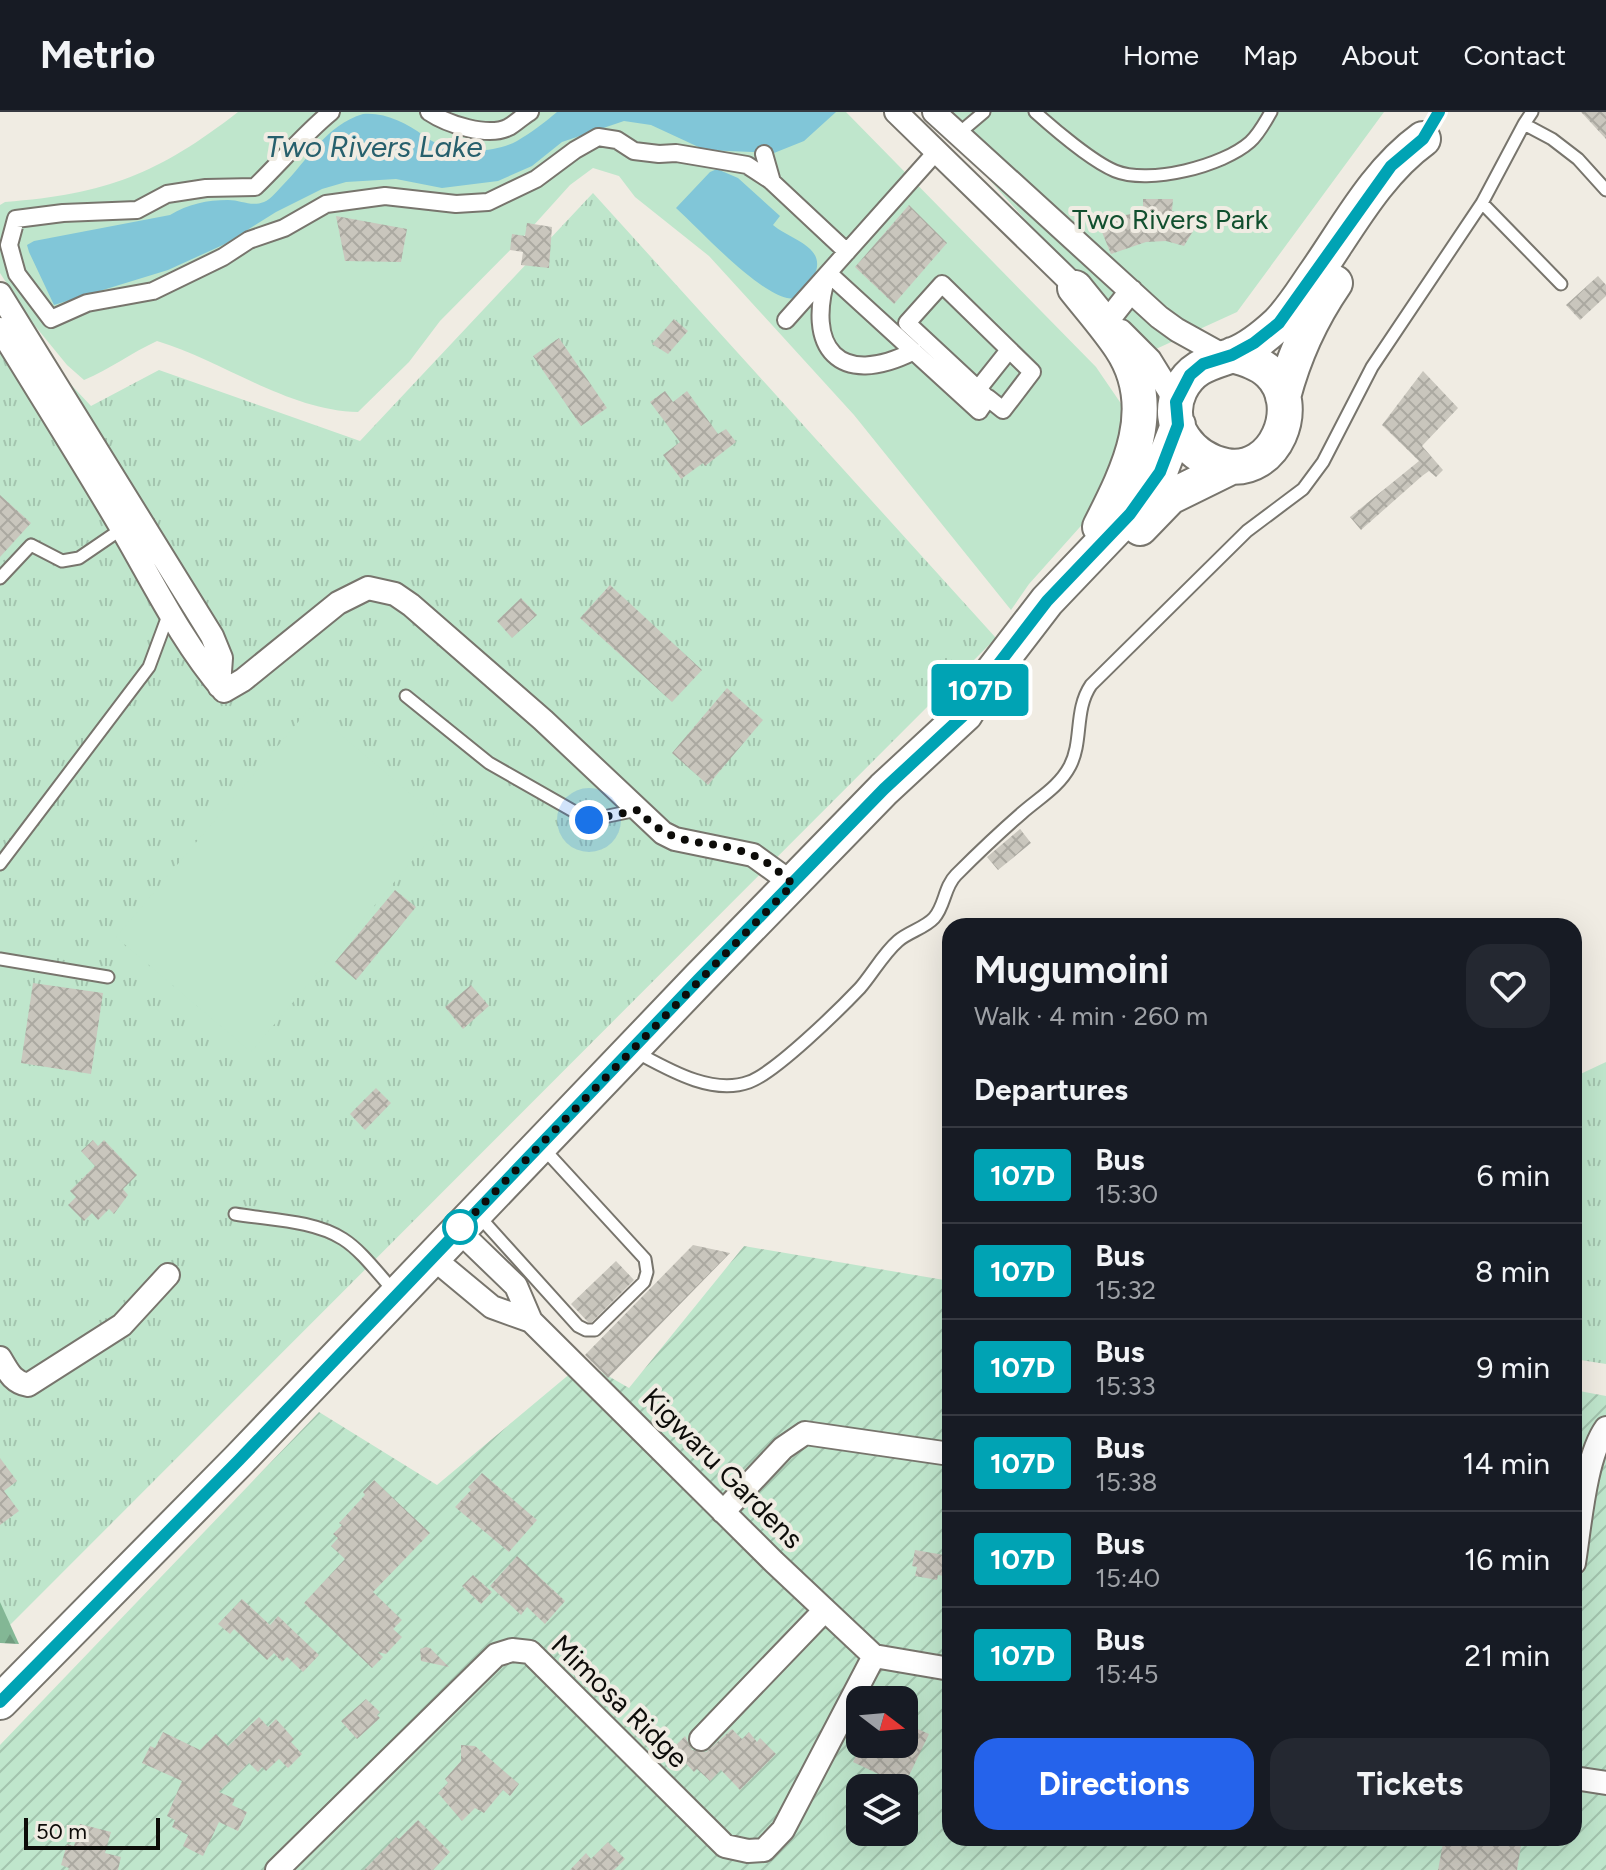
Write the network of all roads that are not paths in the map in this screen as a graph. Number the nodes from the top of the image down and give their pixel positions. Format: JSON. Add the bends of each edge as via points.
{"nodes":[{"id":1,"x":331,"y":112,"type":"edge"},
{"id":2,"x":429,"y":112,"type":"edge"},
{"id":3,"x":530,"y":112,"type":"edge"},
{"id":4,"x":896,"y":112,"type":"edge"},
{"id":5,"x":934,"y":112,"type":"edge"},
{"id":6,"x":984,"y":112,"type":"edge"},
{"id":7,"x":1035,"y":112,"type":"edge"},
{"id":8,"x":1271,"y":112,"type":"edge"},
{"id":9,"x":1532,"y":112,"type":"edge"},
{"id":10,"x":1524,"y":124,"type":"junction"},
{"id":11,"x":1431,"y":125,"type":"edge"},
{"id":12,"x":960,"y":136,"type":"junction"},
{"id":13,"x":764,"y":154,"type":"dead end"},
{"id":14,"x":940,"y":154,"type":"junction"},
{"id":15,"x":772,"y":182,"type":"junction"},
{"id":16,"x":1606,"y":190,"type":"edge"},
{"id":17,"x":1482,"y":203,"type":"junction"},
{"id":18,"x":847,"y":252,"type":"junction"},
{"id":19,"x":828,"y":273,"type":"junction"},
{"id":20,"x":1561,"y":284,"type":"dead end"},
{"id":21,"x":1075,"y":288,"type":"junction"},
{"id":22,"x":1131,"y":291,"type":"junction"},
{"id":23,"x":0,"y":294,"type":"edge"},
{"id":24,"x":1109,"y":319,"type":"junction"},
{"id":25,"x":786,"y":320,"type":"dead end"},
{"id":26,"x":0,"y":329,"type":"edge"},
{"id":27,"x":1009,"y":350,"type":"junction"},
{"id":28,"x":914,"y":351,"type":"junction"},
{"id":29,"x":1228,"y":356,"type":"junction"},
{"id":30,"x":983,"y":393,"type":"junction"},
{"id":31,"x":1283,"y":397,"type":"junction"},
{"id":32,"x":1177,"y":414,"type":"junction"},
{"id":33,"x":1231,"y":467,"type":"junction"},
{"id":34,"x":130,"y":521,"type":"junction"},
{"id":35,"x":1079,"y":566,"type":"junction"},
{"id":36,"x":0,"y":578,"type":"edge"},
{"id":37,"x":169,"y":612,"type":"junction"},
{"id":38,"x":219,"y":686,"type":"junction"},
{"id":39,"x":406,"y":696,"type":"dead end"},
{"id":40,"x":965,"y":714,"type":"junction"},
{"id":41,"x":638,"y":810,"type":"junction"},
{"id":42,"x":0,"y":864,"type":"edge"},
{"id":43,"x":793,"y":884,"type":"junction"},
{"id":44,"x":0,"y":959,"type":"edge"},
{"id":45,"x":108,"y":977,"type":"dead end"},
{"id":46,"x":632,"y":1050,"type":"junction"},
{"id":47,"x":540,"y":1145,"type":"junction"},
{"id":48,"x":235,"y":1214,"type":"dead end"},
{"id":49,"x":467,"y":1221,"type":"junction"},
{"id":50,"x":433,"y":1258,"type":"junction"},
{"id":51,"x":168,"y":1275,"type":"dead end"},
{"id":52,"x":398,"y":1296,"type":"junction"},
{"id":53,"x":531,"y":1321,"type":"junction"},
{"id":54,"x":0,"y":1358,"type":"edge"},
{"id":55,"x":1606,"y":1428,"type":"edge"},
{"id":56,"x":942,"y":1453,"type":"edge"},
{"id":57,"x":723,"y":1512,"type":"junction"},
{"id":58,"x":1582,"y":1515,"type":"edge"},
{"id":59,"x":825,"y":1610,"type":"junction"},
{"id":60,"x":874,"y":1656,"type":"junction"},
{"id":61,"x":942,"y":1668,"type":"edge"},
{"id":62,"x":0,"y":1702,"type":"edge"},
{"id":63,"x":701,"y":1739,"type":"dead end"},
{"id":64,"x":1582,"y":1779,"type":"edge"},
{"id":65,"x":1606,"y":1783,"type":"edge"},
{"id":66,"x":277,"y":1870,"type":"edge"}],
"edges":[{"from":1,"to":15,"type":"street","via":[[255,187],[167,194],[137,210],[16,219],[9,245],[17,274],[51,319],[87,303],[153,291],[326,204],[385,196],[488,202],[536,179],[598,137],[617,140],[634,151],[747,165]]},
{"from":2,"to":3,"type":"street","via":[[464,128],[493,130],[507,128]]},
{"from":4,"to":14,"type":"street"},
{"from":5,"to":12,"type":"street"},
{"from":6,"to":12,"type":"lane"},
{"from":7,"to":8,"type":"lane","via":[[1115,171],[1143,174],[1194,170],[1238,151]]},
{"from":9,"to":10,"type":"lane"},
{"from":10,"to":16,"type":"lane","via":[[1578,159]]},
{"from":10,"to":17,"type":"lane"},
{"from":11,"to":29,"type":"main road","via":[[1391,166],[1279,323]]},
{"from":11,"to":31,"type":"main road","via":[[1407,174],[1319,307],[1292,362]]},
{"from":12,"to":14,"type":"street"},
{"from":12,"to":22,"type":"street"},
{"from":13,"to":15,"type":"street"},
{"from":14,"to":18,"type":"street"},
{"from":14,"to":21,"type":"street"},
{"from":15,"to":18,"type":"street"},
{"from":17,"to":20,"type":"lane"},
{"from":17,"to":46,"type":"lane","via":[[1372,367],[1323,462],[1303,489],[1247,531],[1091,685],[1081,705],[1070,766],[1057,785],[950,882],[933,919],[898,941],[861,987],[750,1082],[695,1080]]},
{"from":18,"to":19,"type":"street"},
{"from":19,"to":25,"type":"street"},
{"from":19,"to":28,"type":"street"},
{"from":19,"to":28,"type":"street","via":[[819,316],[823,338],[835,355],[860,367],[891,363]]},
{"from":21,"to":24,"type":"street"},
{"from":21,"to":35,"type":"main road","via":[[1121,348],[1138,384],[1140,402],[1131,463]]},
{"from":22,"to":24,"type":"street"},
{"from":22,"to":29,"type":"street","via":[[1177,330]]},
{"from":23,"to":34,"type":"street"},
{"from":24,"to":32,"type":"street","via":[[1150,360]]},
{"from":26,"to":34,"type":"street"},
{"from":27,"to":30,"type":"street"},
{"from":27,"to":30,"type":"street","via":[[1032,372],[1003,410]]},
{"from":27,"to":30,"type":"street","via":[[942,284],[907,323]]},
{"from":28,"to":30,"type":"street","via":[[979,411]]},
{"from":29,"to":31,"type":"main road","via":[[1266,370]]},
{"from":29,"to":32,"type":"main road","via":[[1203,364],[1190,375]]},
{"from":31,"to":33,"type":"main road","via":[[1278,439],[1251,464]]},
{"from":32,"to":33,"type":"main road","via":[[1190,449]]},
{"from":32,"to":35,"type":"main road","via":[[1160,472],[1130,514]]},
{"from":33,"to":40,"type":"main road","via":[[1170,497],[993,693]]},
{"from":34,"to":36,"type":"lane","via":[[79,558],[62,561],[31,545]]},
{"from":34,"to":37,"type":"street"},
{"from":34,"to":38,"type":"street","via":[[212,636],[221,658]]},
{"from":35,"to":40,"type":"main road","via":[[1013,644]]},
{"from":37,"to":38,"type":"street"},
{"from":37,"to":42,"type":"lane","via":[[149,667]]},
{"from":38,"to":41,"type":"street","via":[[224,691],[232,688],[347,597],[368,588],[395,594]]},
{"from":39,"to":41,"type":"lane","via":[[489,763],[589,820]]},
{"from":40,"to":43,"type":"main road"},
{"from":41,"to":43,"type":"street","via":[[675,839],[753,855]]},
{"from":43,"to":46,"type":"main road"},
{"from":44,"to":45,"type":"lane"},
{"from":46,"to":47,"type":"main road"},
{"from":47,"to":49,"type":"main road"},
{"from":47,"to":49,"type":"lane","via":[[645,1259],[644,1282],[595,1330],[586,1330]]},
{"from":48,"to":52,"type":"lane","via":[[329,1231],[346,1240]]},
{"from":49,"to":50,"type":"main road"},
{"from":49,"to":53,"type":"street","name":"Kigwaru Gardens","via":[[516,1286]]},
{"from":50,"to":52,"type":"main road"},
{"from":50,"to":53,"type":"street","name":"Kigwaru Gardens","via":[[492,1307]]},
{"from":51,"to":54,"type":"street","via":[[122,1325],[28,1385],[11,1377]]},
{"from":52,"to":62,"type":"main road"},
{"from":53,"to":57,"type":"street","name":"Kigwaru Gardens"},
{"from":55,"to":58,"type":"street","via":[[1589,1473]]},
{"from":56,"to":57,"type":"street","via":[[805,1433],[783,1448]]},
{"from":57,"to":59,"type":"street","name":"Kigwaru Gardens"},
{"from":59,"to":60,"type":"street","name":"Kigwaru Gardens"},
{"from":59,"to":63,"type":"street"},
{"from":60,"to":61,"type":"street"},
{"from":60,"to":66,"type":"street","name":"Mimosa Ridge","via":[[783,1830],[764,1850],[725,1846],[530,1652],[512,1650],[496,1655]]},
{"from":64,"to":65,"type":"street"}]}
